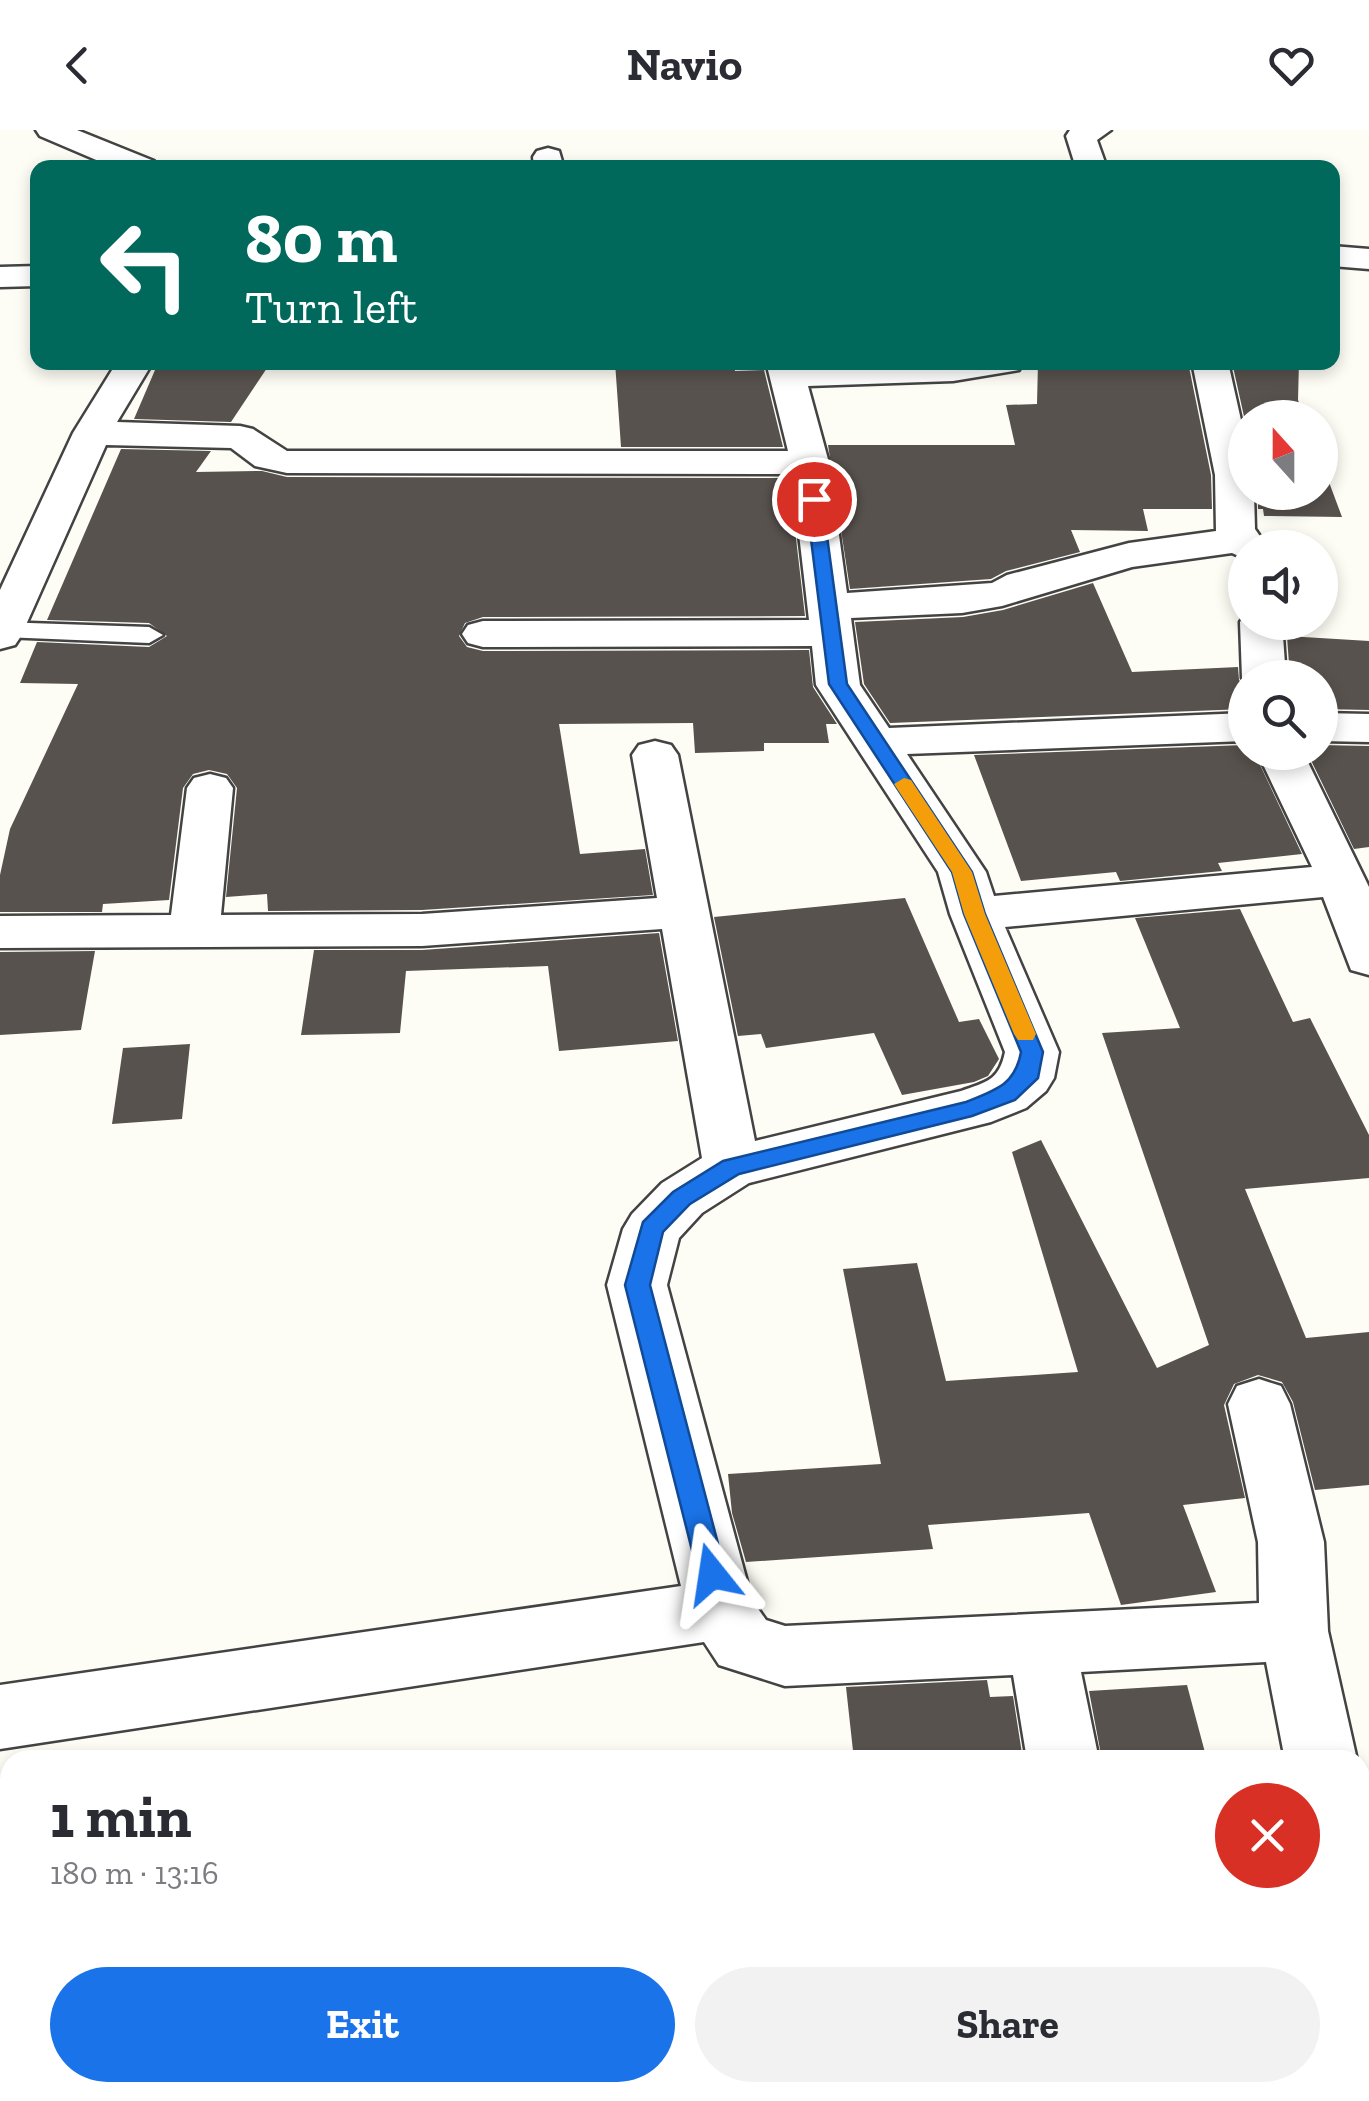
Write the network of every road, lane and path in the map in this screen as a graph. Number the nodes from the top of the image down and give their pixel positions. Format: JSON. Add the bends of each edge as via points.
{"nodes":[{"id":1,"x":51,"y":130,"type":"edge"},
{"id":2,"x":1096,"y":130,"type":"edge"},
{"id":3,"x":124,"y":160,"type":"edge"},
{"id":4,"x":1089,"y":160,"type":"edge"},
{"id":5,"x":1340,"y":257,"type":"edge"},
{"id":6,"x":1369,"y":259,"type":"edge"},
{"id":7,"x":30,"y":276,"type":"edge"},
{"id":8,"x":0,"y":277,"type":"edge"},
{"id":9,"x":130,"y":370,"type":"edge"},
{"id":10,"x":786,"y":370,"type":"edge"},
{"id":11,"x":1212,"y":370,"type":"edge"},
{"id":12,"x":92,"y":433,"type":"junction"},
{"id":13,"x":810,"y":463,"type":"junction"},
{"id":14,"x":1235,"y":530,"type":"edge"},
{"id":15,"x":1228,"y":546,"type":"edge"},
{"id":16,"x":15,"y":572,"type":"edge"},
{"id":17,"x":829,"y":620,"type":"junction"},
{"id":18,"x":2,"y":632,"type":"edge"},
{"id":19,"x":484,"y":634,"type":"dead end"},
{"id":20,"x":148,"y":635,"type":"dead end"},
{"id":21,"x":1228,"y":727,"type":"edge"},
{"id":22,"x":1338,"y":727,"type":"edge"},
{"id":23,"x":1369,"y":728,"type":"edge"},
{"id":24,"x":876,"y":742,"type":"junction"},
{"id":25,"x":655,"y":755,"type":"dead end"},
{"id":26,"x":1289,"y":770,"type":"edge"},
{"id":27,"x":210,"y":788,"type":"dead end"},
{"id":28,"x":1342,"y":880,"type":"junction"},
{"id":29,"x":682,"y":912,"type":"junction"},
{"id":30,"x":974,"y":914,"type":"junction"},
{"id":31,"x":0,"y":932,"type":"edge"},
{"id":32,"x":194,"y":932,"type":"junction"},
{"id":33,"x":1369,"y":958,"type":"edge"},
{"id":34,"x":732,"y":1167,"type":"junction"},
{"id":35,"x":1259,"y":1404,"type":"dead end"},
{"id":36,"x":721,"y":1610,"type":"junction"},
{"id":37,"x":1294,"y":1632,"type":"junction"},
{"id":38,"x":1042,"y":1646,"type":"junction"},
{"id":39,"x":0,"y":1717,"type":"edge"},
{"id":40,"x":1061,"y":1750,"type":"edge"},
{"id":41,"x":1319,"y":1750,"type":"edge"}],
"edges":[{"from":1,"to":3,"type":"street"},
{"from":2,"to":4,"type":"street","via":[[1081,136]]},
{"from":5,"to":6,"type":"street"},
{"from":7,"to":8,"type":"street"},
{"from":9,"to":12,"type":"street"},
{"from":10,"to":13,"type":"street"},
{"from":11,"to":14,"type":"street","via":[[1234,475]]},
{"from":12,"to":13,"type":"street","via":[[240,437],[268,458],[287,462]]},
{"from":12,"to":16,"type":"street"},
{"from":13,"to":17,"type":"street"},
{"from":15,"to":17,"type":"street","via":[[1130,555],[982,597]]},
{"from":16,"to":18,"type":"street"},
{"from":17,"to":19,"type":"street"},
{"from":17,"to":24,"type":"street","via":[[838,684]]},
{"from":18,"to":20,"type":"lane"},
{"from":21,"to":24,"type":"street"},
{"from":22,"to":23,"type":"street"},
{"from":24,"to":30,"type":"street","via":[[962,872]]},
{"from":25,"to":29,"type":"street"},
{"from":26,"to":28,"type":"street"},
{"from":27,"to":32,"type":"street"},
{"from":28,"to":30,"type":"street"},
{"from":28,"to":33,"type":"street"},
{"from":29,"to":32,"type":"street","via":[[422,930]]},
{"from":29,"to":34,"type":"street"},
{"from":30,"to":34,"type":"street","via":[[1032,1052],[1027,1078],[1007,1095],[972,1108]]},
{"from":31,"to":32,"type":"street"},
{"from":34,"to":36,"type":"street","via":[[682,1198],[652,1229],[637,1285]]},
{"from":35,"to":37,"type":"street","via":[[1291,1542]]},
{"from":36,"to":38,"type":"street","via":[[743,1644],[785,1656]]},
{"from":36,"to":39,"type":"street"},
{"from":37,"to":38,"type":"street"},
{"from":37,"to":41,"type":"street"},
{"from":38,"to":40,"type":"street"}]}
